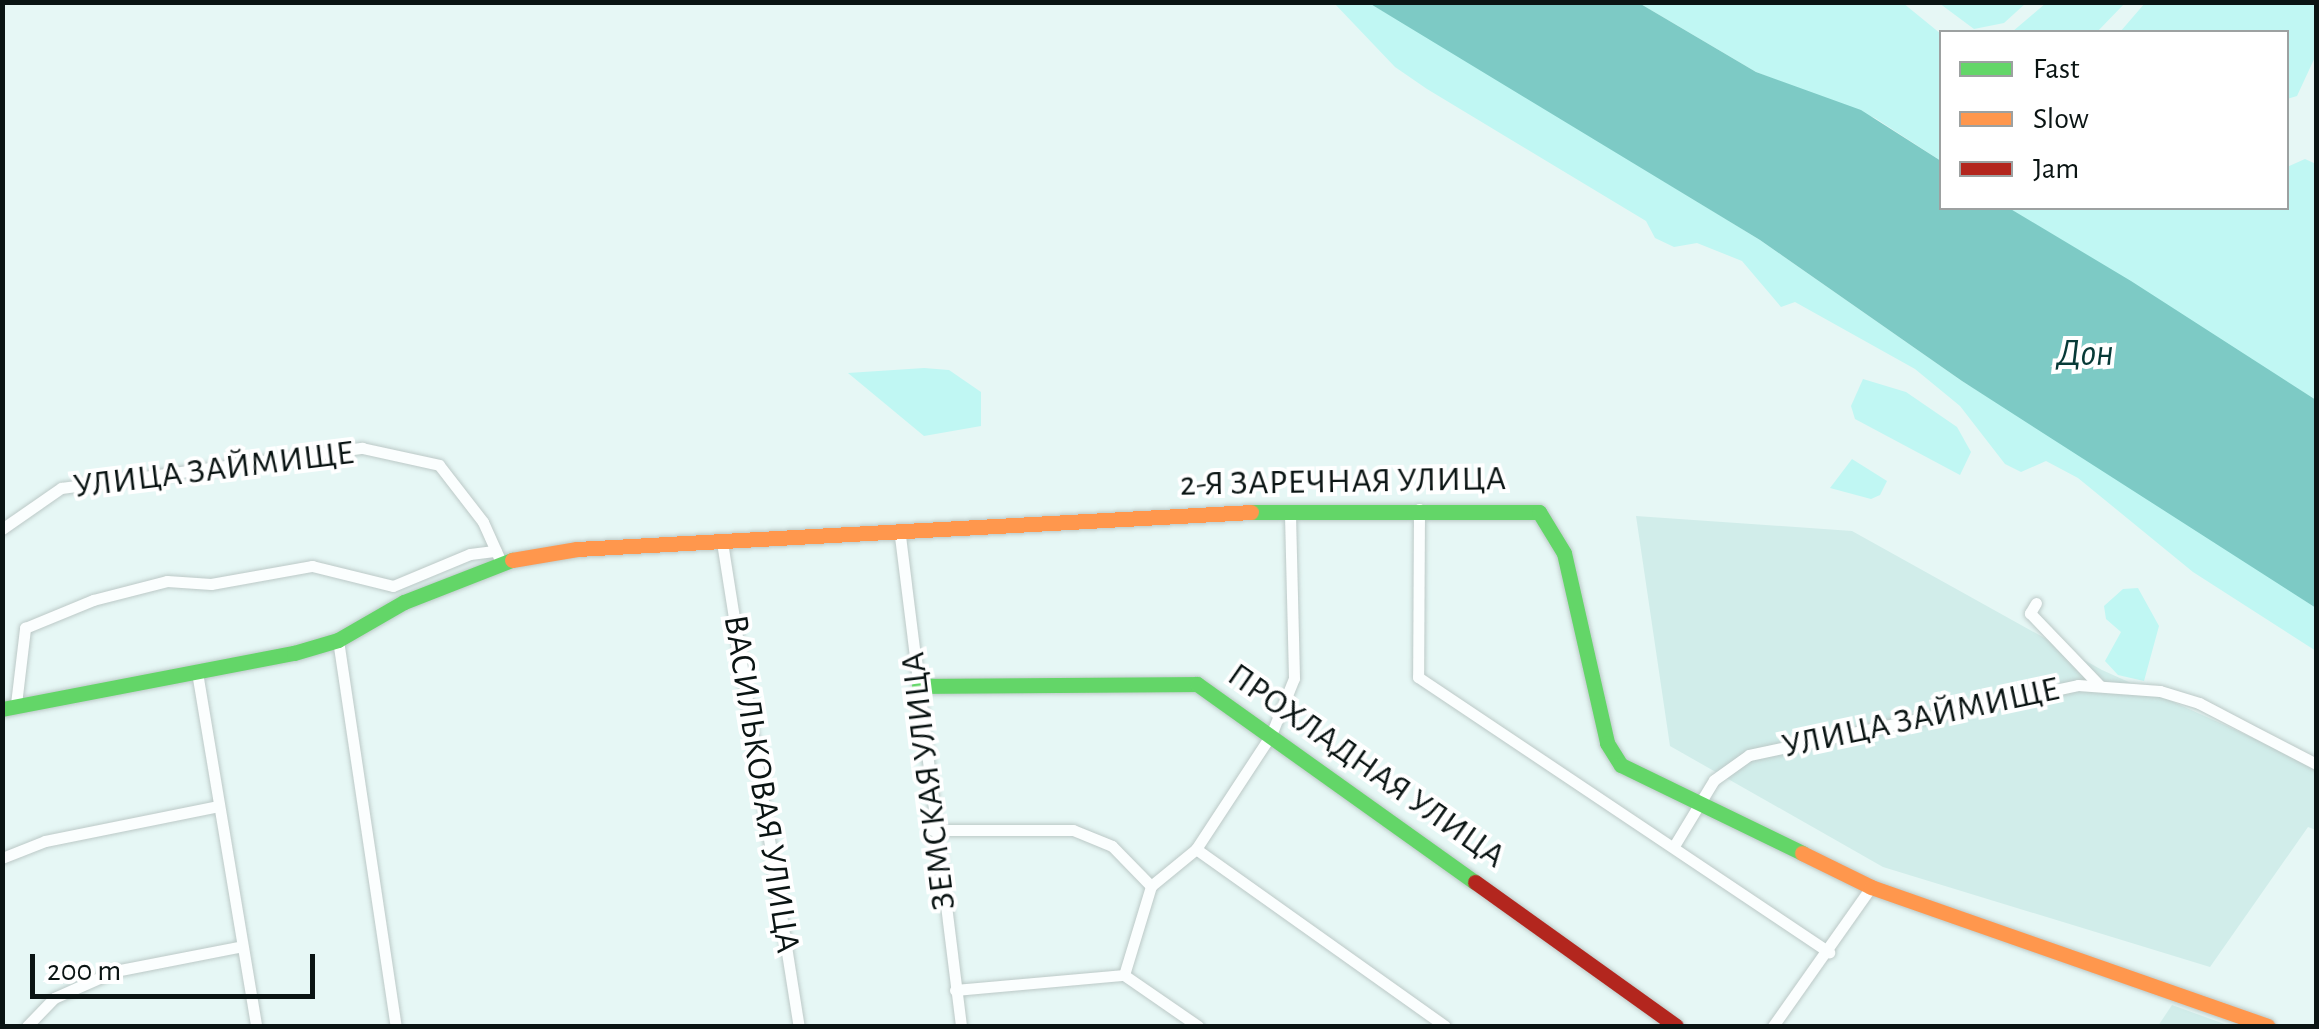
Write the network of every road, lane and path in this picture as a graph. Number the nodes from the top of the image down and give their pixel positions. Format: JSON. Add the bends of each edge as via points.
{"nodes":[{"id":1,"x":1419,"y":510,"type":"junction"},
{"id":2,"x":1290,"y":516,"type":"junction"},
{"id":3,"x":2,"y":529,"type":"edge"},
{"id":4,"x":900,"y":536,"type":"junction"},
{"id":5,"x":722,"y":542,"type":"junction"},
{"id":6,"x":498,"y":557,"type":"junction"},
{"id":7,"x":2036,"y":602,"type":"dead end"},
{"id":8,"x":338,"y":640,"type":"junction"},
{"id":9,"x":196,"y":672,"type":"junction"},
{"id":10,"x":919,"y":686,"type":"junction"},
{"id":11,"x":2100,"y":686,"type":"junction"},
{"id":12,"x":10,"y":706,"type":"edge"},
{"id":13,"x":1271,"y":735,"type":"junction"},
{"id":14,"x":2316,"y":764,"type":"edge"},
{"id":15,"x":1698,"y":800,"type":"junction"},
{"id":16,"x":218,"y":806,"type":"junction"},
{"id":17,"x":933,"y":830,"type":"junction"},
{"id":18,"x":1674,"y":846,"type":"junction"},
{"id":19,"x":1196,"y":849,"type":"junction"},
{"id":20,"x":2,"y":858,"type":"edge"},
{"id":21,"x":1151,"y":886,"type":"junction"},
{"id":22,"x":1871,"y":887,"type":"junction"},
{"id":23,"x":239,"y":947,"type":"junction"},
{"id":24,"x":1828,"y":952,"type":"junction"},
{"id":25,"x":1124,"y":975,"type":"junction"},
{"id":26,"x":955,"y":990,"type":"junction"},
{"id":27,"x":27,"y":1026,"type":"edge"},
{"id":28,"x":256,"y":1026,"type":"edge"},
{"id":29,"x":396,"y":1026,"type":"edge"},
{"id":30,"x":799,"y":1026,"type":"edge"},
{"id":31,"x":960,"y":1026,"type":"edge"},
{"id":32,"x":1198,"y":1026,"type":"edge"},
{"id":33,"x":1445,"y":1026,"type":"edge"},
{"id":34,"x":1676,"y":1026,"type":"edge"},
{"id":35,"x":1773,"y":1026,"type":"edge"},
{"id":36,"x":2267,"y":1026,"type":"edge"}],
"edges":[{"from":1,"to":2,"type":"street","name":"2-Я ЗАРЕЧНАЯ УЛИЦА"},
{"from":1,"to":15,"type":"street","name":"2-Я ЗАРЕЧНАЯ УЛИЦА","via":[[1539,512],[1564,553],[1607,743],[1621,765]]},
{"from":1,"to":18,"type":"street","via":[[1418,676]]},
{"from":2,"to":4,"type":"street","name":"2-Я ЗАРЕЧНАЯ УЛИЦА","via":[[1175,513]]},
{"from":2,"to":13,"type":"street","via":[[1294,678]]},
{"from":3,"to":6,"type":"street","name":"УЛИЦА ЗАЙМИЩЕ","via":[[61,488],[362,448],[440,465],[467,497]]},
{"from":4,"to":5,"type":"street","name":"2-Я ЗАРЕЧНАЯ УЛИЦА"},
{"from":4,"to":10,"type":"street","name":"ЗЕМСКАЯ УЛИЦА"},
{"from":5,"to":6,"type":"street","name":"2-Я ЗАРЕЧНАЯ УЛИЦА"},
{"from":5,"to":30,"type":"street","name":"ВАСИЛЬКОВАЯ УЛИЦА"},
{"from":6,"to":8,"type":"street","name":"2-Я ЗАРЕЧНАЯ УЛИЦА"},
{"from":6,"to":12,"type":"street","via":[[470,554],[393,586],[312,566],[211,584],[167,581],[93,600],[24,628]]},
{"from":7,"to":11,"type":"street","via":[[2030,613]]},
{"from":8,"to":9,"type":"street","name":"2-Я ЗАРЕЧНАЯ УЛИЦА"},
{"from":8,"to":29,"type":"street"},
{"from":9,"to":12,"type":"street","name":"2-Я ЗАРЕЧНАЯ УЛИЦА"},
{"from":9,"to":16,"type":"street"},
{"from":10,"to":13,"type":"street","name":"ПРОХЛАДНАЯ УЛИЦА","via":[[1197,684]]},
{"from":10,"to":17,"type":"street","name":"ЗЕМСКАЯ УЛИЦА"},
{"from":11,"to":14,"type":"street","name":"УЛИЦА ЗАЙМИЩЕ","via":[[2160,690],[2198,703]]},
{"from":11,"to":15,"type":"street","name":"УЛИЦА ЗАЙМИЩЕ","via":[[2022,694],[1749,755]]},
{"from":13,"to":19,"type":"street"},
{"from":13,"to":34,"type":"street","name":"ПРОХЛАДНАЯ УЛИЦА"},
{"from":15,"to":18,"type":"street","name":"УЛИЦА ЗАЙМИЩЕ"},
{"from":15,"to":22,"type":"street","name":"2-Я ЗАРЕЧНАЯ УЛИЦА"},
{"from":16,"to":20,"type":"street","via":[[45,841]]},
{"from":16,"to":23,"type":"street","via":[[239,901]]},
{"from":17,"to":21,"type":"street","via":[[1072,830],[1112,846]]},
{"from":17,"to":26,"type":"street","name":"ЗЕМСКАЯ УЛИЦА"},
{"from":18,"to":24,"type":"street"},
{"from":19,"to":21,"type":"street"},
{"from":19,"to":33,"type":"street"},
{"from":21,"to":25,"type":"street"},
{"from":22,"to":24,"type":"street"},
{"from":22,"to":36,"type":"street","name":"2-Я ЗАРЕЧНАЯ УЛИЦА"},
{"from":23,"to":27,"type":"street","via":[[115,970],[54,998]]},
{"from":23,"to":28,"type":"street"},
{"from":24,"to":35,"type":"street"},
{"from":25,"to":26,"type":"street"},
{"from":25,"to":32,"type":"street"},
{"from":26,"to":31,"type":"street","name":"ЗЕМСКАЯ УЛИЦА"}]}
